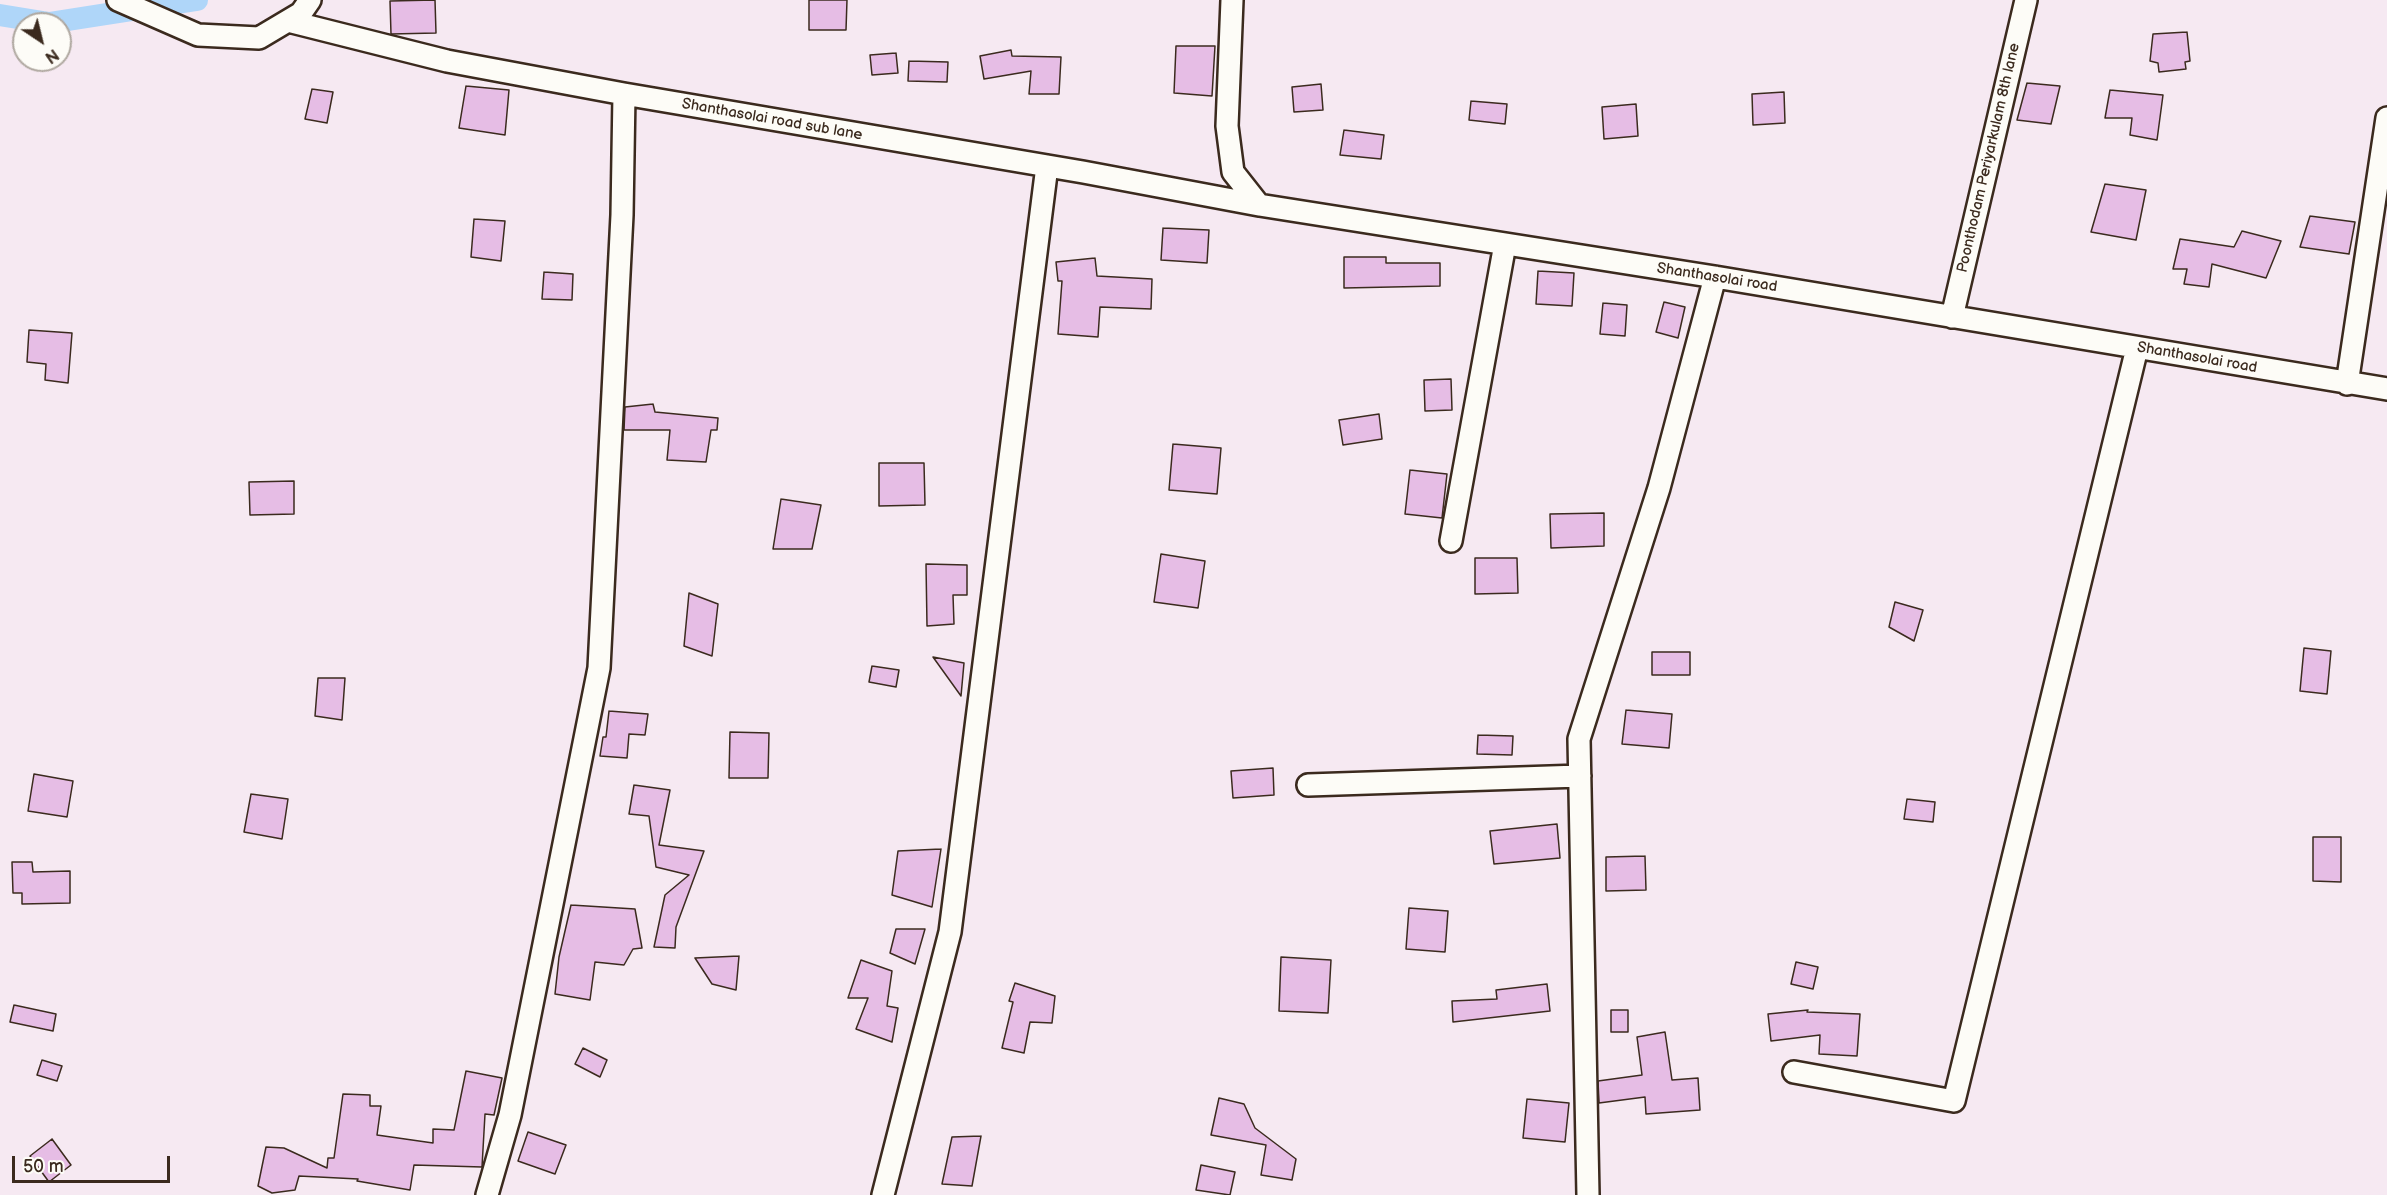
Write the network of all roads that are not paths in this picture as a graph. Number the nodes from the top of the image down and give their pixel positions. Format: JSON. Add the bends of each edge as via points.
{"nodes":[{"id":1,"x":118,"y":0,"type":"edge"},
{"id":2,"x":310,"y":0,"type":"edge"},
{"id":3,"x":1232,"y":0,"type":"edge"},
{"id":4,"x":2026,"y":0,"type":"edge"},
{"id":5,"x":288,"y":21,"type":"junction"},
{"id":6,"x":624,"y":94,"type":"junction"},
{"id":7,"x":2387,"y":118,"type":"edge"},
{"id":8,"x":1047,"y":166,"type":"junction"},
{"id":9,"x":1259,"y":205,"type":"junction"},
{"id":10,"x":1505,"y":244,"type":"junction"},
{"id":11,"x":1715,"y":277,"type":"junction"},
{"id":12,"x":1952,"y":317,"type":"junction"},
{"id":13,"x":2138,"y":348,"type":"junction"},
{"id":14,"x":2347,"y":384,"type":"junction"},
{"id":15,"x":2387,"y":389,"type":"edge"},
{"id":16,"x":1451,"y":541,"type":"dead end"},
{"id":17,"x":1580,"y":776,"type":"junction"},
{"id":18,"x":1308,"y":785,"type":"dead end"},
{"id":19,"x":1794,"y":1072,"type":"dead end"},
{"id":20,"x":487,"y":1195,"type":"edge"},
{"id":21,"x":883,"y":1195,"type":"edge"},
{"id":22,"x":1588,"y":1195,"type":"edge"}],
"edges":[{"from":1,"to":5,"type":"street","via":[[198,35],[259,38]]},
{"from":2,"to":5,"type":"street","via":[[301,13]]},
{"from":3,"to":9,"type":"street","via":[[1227,126],[1233,172]]},
{"from":4,"to":12,"type":"street","name":"Poonthodam Periyarkulam 8th lane"},
{"from":5,"to":6,"type":"street","name":"Shanthasolai road sub lane","via":[[447,61]]},
{"from":6,"to":8,"type":"street","name":"Shanthasolai road sub lane"},
{"from":6,"to":20,"type":"street","via":[[622,215],[599,668],[510,1115]]},
{"from":7,"to":14,"type":"street"},
{"from":8,"to":9,"type":"street","name":"Shanthasolai road sub lane"},
{"from":8,"to":21,"type":"street","via":[[950,932]]},
{"from":9,"to":10,"type":"street","name":"Shanthasolai road"},
{"from":10,"to":11,"type":"street","name":"Shanthasolai road"},
{"from":10,"to":16,"type":"street"},
{"from":11,"to":12,"type":"street","name":"Shanthasolai road"},
{"from":11,"to":17,"type":"street","via":[[1659,488],[1579,739]]},
{"from":12,"to":13,"type":"street","name":"Shanthasolai road"},
{"from":13,"to":14,"type":"street","name":"Shanthasolai road"},
{"from":13,"to":19,"type":"street","via":[[1954,1101]]},
{"from":14,"to":15,"type":"street","name":"Shanthasolai road"},
{"from":17,"to":18,"type":"street"},
{"from":17,"to":22,"type":"street"}]}
